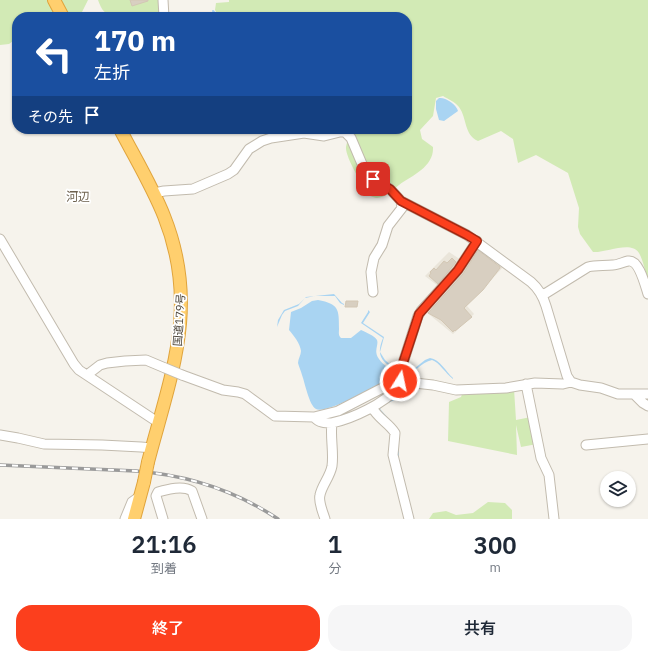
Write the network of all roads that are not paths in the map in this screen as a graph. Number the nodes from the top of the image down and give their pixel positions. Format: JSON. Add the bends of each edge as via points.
{"nodes":[{"id":1,"x":54,"y":0,"type":"edge"},
{"id":2,"x":164,"y":0,"type":"edge"},
{"id":3,"x":60,"y":12,"type":"edge"},
{"id":4,"x":164,"y":12,"type":"edge"},
{"id":5,"x":123,"y":134,"type":"edge"},
{"id":6,"x":299,"y":134,"type":"edge"},
{"id":7,"x":311,"y":134,"type":"edge"},
{"id":8,"x":332,"y":134,"type":"edge"},
{"id":9,"x":347,"y":134,"type":"edge"},
{"id":10,"x":154,"y":193,"type":"junction"},
{"id":11,"x":401,"y":201,"type":"junction"},
{"id":12,"x":0,"y":239,"type":"edge"},
{"id":13,"x":477,"y":241,"type":"junction"},
{"id":14,"x":373,"y":292,"type":"dead end"},
{"id":15,"x":648,"y":294,"type":"edge"},
{"id":16,"x":543,"y":295,"type":"junction"},
{"id":17,"x":87,"y":375,"type":"junction"},
{"id":18,"x":400,"y":381,"type":"junction"},
{"id":19,"x":571,"y":382,"type":"junction"},
{"id":20,"x":526,"y":384,"type":"junction"},
{"id":21,"x":648,"y":394,"type":"edge"},
{"id":22,"x":635,"y":395,"type":"junction"},
{"id":23,"x":648,"y":406,"type":"edge"},
{"id":24,"x":372,"y":407,"type":"junction"},
{"id":25,"x":314,"y":417,"type":"junction"},
{"id":26,"x":159,"y":423,"type":"junction"},
{"id":27,"x":332,"y":423,"type":"junction"},
{"id":28,"x":0,"y":435,"type":"edge"},
{"id":29,"x":648,"y":439,"type":"edge"},
{"id":30,"x":586,"y":445,"type":"dead end"},
{"id":31,"x":152,"y":448,"type":"junction"},
{"id":32,"x":139,"y":497,"type":"junction"},
{"id":33,"x":125,"y":519,"type":"edge"},
{"id":34,"x":134,"y":519,"type":"edge"},
{"id":35,"x":163,"y":519,"type":"edge"},
{"id":36,"x":202,"y":519,"type":"edge"},
{"id":37,"x":325,"y":519,"type":"edge"},
{"id":38,"x":409,"y":519,"type":"edge"},
{"id":39,"x":554,"y":519,"type":"edge"}],
"edges":[{"from":1,"to":3,"type":"highway"},
{"from":2,"to":4,"type":"street"},
{"from":5,"to":10,"type":"highway","name":"国道179号"},
{"from":6,"to":10,"type":"street","via":[[267,140],[249,149],[234,170],[193,189]]},
{"from":7,"to":8,"type":"street"},
{"from":9,"to":11,"type":"street","via":[[362,164],[373,179],[390,189]]},
{"from":10,"to":26,"type":"highway","name":"国道179号","via":[[177,258],[182,313],[175,365]]},
{"from":11,"to":13,"type":"street"},
{"from":11,"to":14,"type":"street","via":[[402,208],[388,226],[382,245],[374,258],[371,272]]},
{"from":12,"to":17,"type":"street","via":[[74,364]]},
{"from":13,"to":16,"type":"street","via":[[532,282]]},
{"from":13,"to":18,"type":"street","via":[[458,270],[419,314],[403,363]]},
{"from":15,"to":16,"type":"street","via":[[636,264],[628,261],[616,265],[588,267]]},
{"from":16,"to":19,"type":"street"},
{"from":17,"to":25,"type":"street","bridge":true,"via":[[107,363],[146,360],[223,390],[245,394],[275,416]]},
{"from":17,"to":26,"type":"street"},
{"from":18,"to":20,"type":"street","via":[[456,390]]},
{"from":18,"to":24,"type":"street","via":[[396,390]]},
{"from":18,"to":25,"type":"street","via":[[338,411]]},
{"from":19,"to":20,"type":"street"},
{"from":19,"to":22,"type":"street","via":[[618,394]]},
{"from":20,"to":39,"type":"street","via":[[540,458],[549,475]]},
{"from":21,"to":22,"type":"street"},
{"from":22,"to":23,"type":"street"},
{"from":24,"to":27,"type":"street","via":[[355,416]]},
{"from":24,"to":38,"type":"street","via":[[395,433],[393,455]]},
{"from":25,"to":27,"type":"street","via":[[317,421]]},
{"from":26,"to":31,"type":"highway","name":"国道179号"},
{"from":27,"to":37,"type":"street","via":[[332,465],[319,498]]},
{"from":28,"to":31,"type":"street","via":[[44,444]]},
{"from":29,"to":30,"type":"street"},
{"from":31,"to":32,"type":"highway","name":"国道179号","bridge":true},
{"from":32,"to":33,"type":"street","via":[[132,502]]},
{"from":32,"to":34,"type":"highway","name":"国道179号"},
{"from":35,"to":36,"type":"street","via":[[156,496],[158,492],[174,488],[192,491]]}]}
